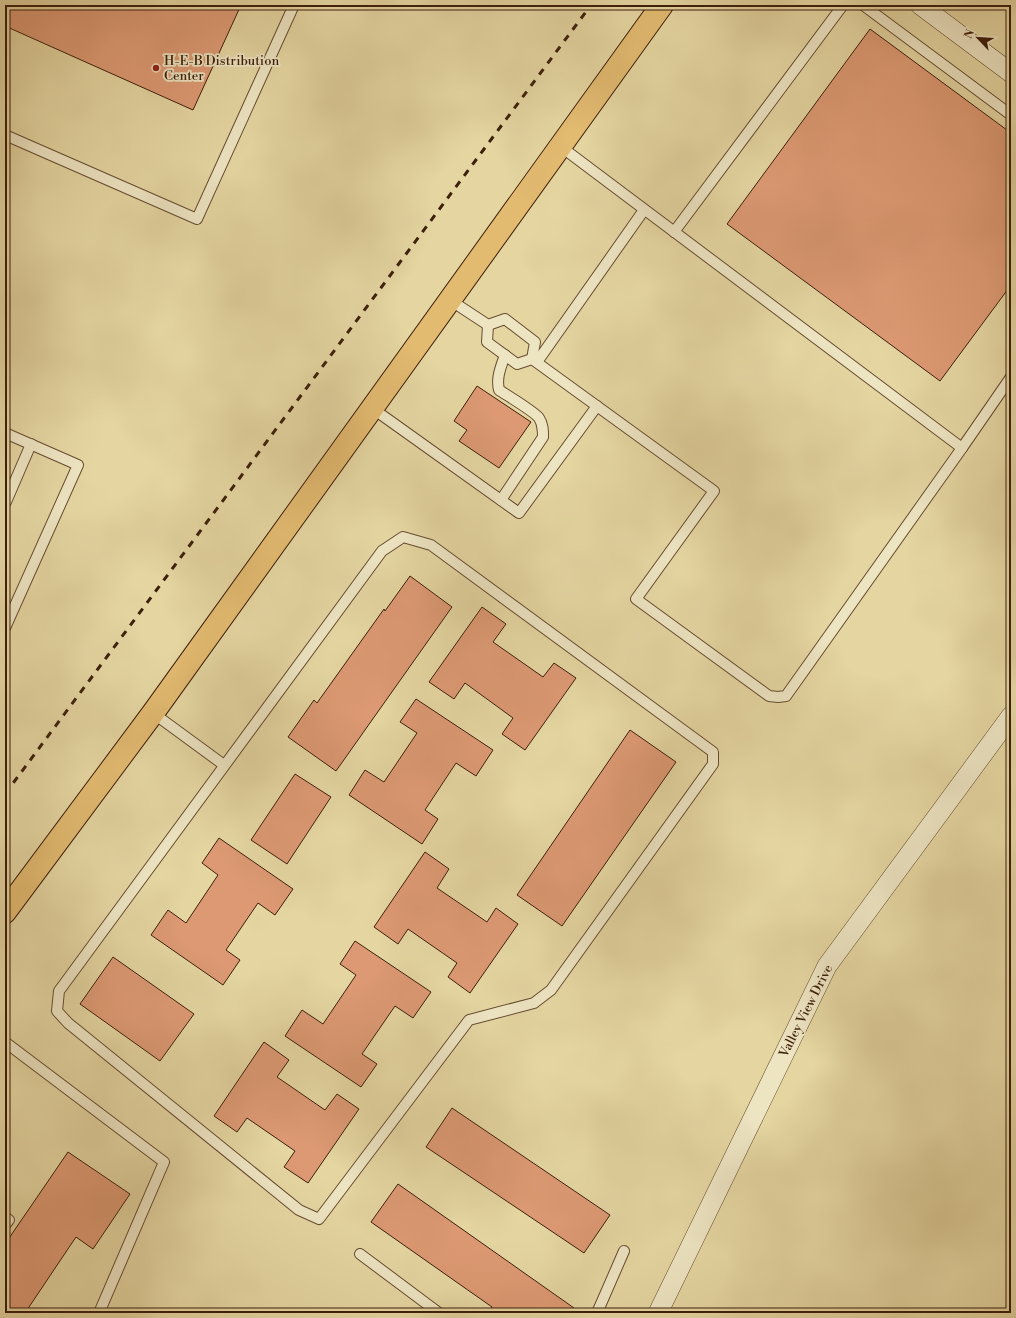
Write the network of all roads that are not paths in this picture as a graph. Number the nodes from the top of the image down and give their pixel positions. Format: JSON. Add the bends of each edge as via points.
{"nodes":[{"id":1,"x":294,"y":5,"type":"edge"},
{"id":2,"x":662,"y":5,"type":"edge"},
{"id":3,"x":843,"y":5,"type":"edge"},
{"id":4,"x":863,"y":5,"type":"edge"},
{"id":5,"x":920,"y":5,"type":"edge"},
{"id":6,"x":1011,"y":73,"type":"edge"},
{"id":7,"x":1011,"y":115,"type":"edge"},
{"id":8,"x":5,"y":135,"type":"edge"},
{"id":9,"x":560,"y":146,"type":"junction"},
{"id":10,"x":644,"y":210,"type":"junction"},
{"id":11,"x":674,"y":232,"type":"junction"},
{"id":12,"x":450,"y":300,"type":"junction"},
{"id":13,"x":488,"y":325,"type":"junction"},
{"id":14,"x":505,"y":355,"type":"junction"},
{"id":15,"x":534,"y":360,"type":"junction"},
{"id":16,"x":1011,"y":377,"type":"edge"},
{"id":17,"x":597,"y":406,"type":"junction"},
{"id":18,"x":372,"y":408,"type":"junction"},
{"id":19,"x":5,"y":433,"type":"edge"},
{"id":20,"x":31,"y":444,"type":"junction"},
{"id":21,"x":962,"y":448,"type":"junction"},
{"id":22,"x":501,"y":500,"type":"junction"},
{"id":23,"x":6,"y":502,"type":"edge"},
{"id":24,"x":5,"y":628,"type":"edge"},
{"id":25,"x":153,"y":713,"type":"junction"},
{"id":26,"x":1011,"y":716,"type":"edge"},
{"id":27,"x":224,"y":765,"type":"junction"},
{"id":28,"x":5,"y":912,"type":"edge"},
{"id":29,"x":5,"y":1042,"type":"edge"},
{"id":30,"x":5,"y":1217,"type":"edge"},
{"id":31,"x":5,"y":1225,"type":"edge"},
{"id":32,"x":624,"y":1251,"type":"dead end"},
{"id":33,"x":360,"y":1254,"type":"dead end"},
{"id":34,"x":99,"y":1313,"type":"edge"},
{"id":35,"x":439,"y":1313,"type":"edge"},
{"id":36,"x":597,"y":1313,"type":"edge"},
{"id":37,"x":658,"y":1313,"type":"edge"}],
"edges":[{"from":1,"to":8,"type":"lane","via":[[197,219]]},
{"from":2,"to":9,"type":"main road"},
{"from":3,"to":11,"type":"lane"},
{"from":4,"to":7,"type":"lane"},
{"from":5,"to":6,"type":"street"},
{"from":9,"to":10,"type":"lane"},
{"from":9,"to":12,"type":"main road"},
{"from":10,"to":11,"type":"lane"},
{"from":10,"to":15,"type":"lane"},
{"from":11,"to":21,"type":"lane"},
{"from":12,"to":13,"type":"lane"},
{"from":12,"to":18,"type":"main road"},
{"from":13,"to":14,"type":"lane","via":[[487,342]]},
{"from":13,"to":15,"type":"lane","via":[[505,319],[535,342]]},
{"from":14,"to":15,"type":"lane","via":[[517,364]]},
{"from":14,"to":22,"type":"lane","via":[[498,373],[499,390],[539,417],[543,430],[542,437]]},
{"from":15,"to":17,"type":"lane"},
{"from":16,"to":21,"type":"lane"},
{"from":17,"to":21,"type":"lane","via":[[714,491],[636,599],[770,696],[778,697],[786,696]]},
{"from":17,"to":22,"type":"lane","via":[[519,513]]},
{"from":18,"to":22,"type":"lane"},
{"from":18,"to":25,"type":"main road"},
{"from":19,"to":20,"type":"lane"},
{"from":20,"to":23,"type":"lane"},
{"from":20,"to":24,"type":"lane","via":[[78,465]]},
{"from":25,"to":27,"type":"lane"},
{"from":25,"to":28,"type":"main road"},
{"from":26,"to":37,"type":"street","name":"Valley View Drive","via":[[826,966]]},
{"from":27,"to":27,"type":"lane","via":[[382,551],[403,537],[430,545],[713,752],[713,764],[551,990],[534,1003],[469,1020],[319,1218],[299,1210],[68,1023],[57,1011],[59,991]]},
{"from":29,"to":34,"type":"lane","via":[[164,1162]]},
{"from":30,"to":31,"type":"lane","via":[[9,1220]]},
{"from":32,"to":36,"type":"lane"},
{"from":33,"to":35,"type":"lane"}]}
